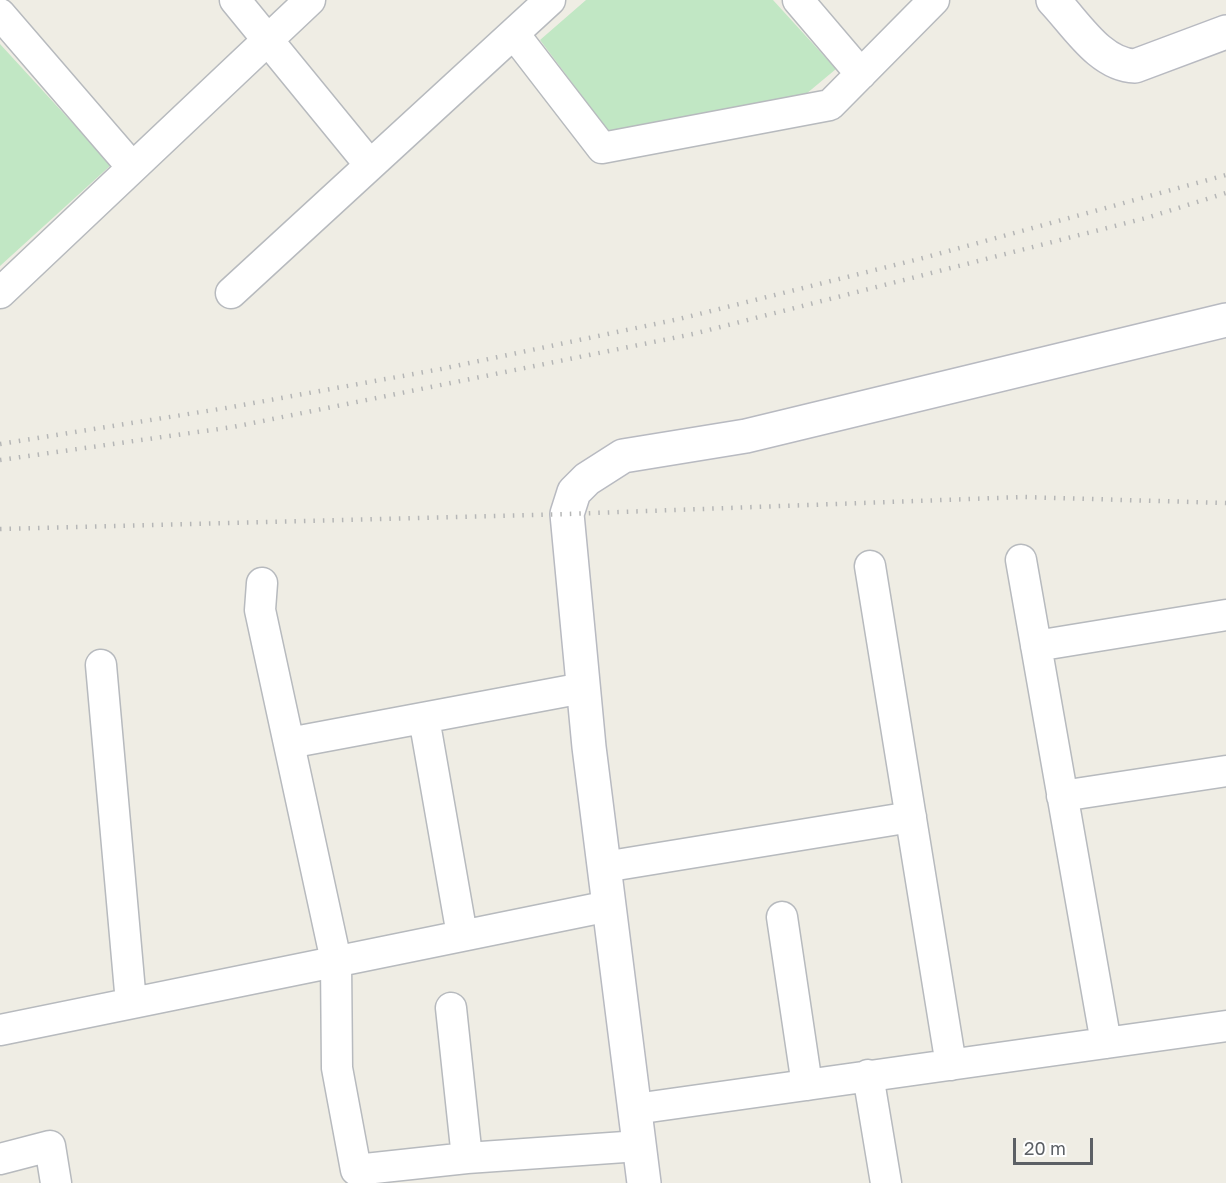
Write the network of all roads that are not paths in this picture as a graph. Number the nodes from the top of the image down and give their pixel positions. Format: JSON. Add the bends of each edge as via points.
{"nodes":[{"id":1,"x":235,"y":0,"type":"edge"},
{"id":2,"x":310,"y":0,"type":"edge"},
{"id":3,"x":550,"y":0,"type":"edge"},
{"id":4,"x":798,"y":0,"type":"edge"},
{"id":5,"x":934,"y":0,"type":"edge"},
{"id":6,"x":1053,"y":0,"type":"edge"},
{"id":7,"x":0,"y":14,"type":"edge"},
{"id":8,"x":1226,"y":32,"type":"edge"},
{"id":9,"x":514,"y":34,"type":"junction"},
{"id":10,"x":268,"y":40,"type":"junction"},
{"id":11,"x":861,"y":74,"type":"junction"},
{"id":12,"x":370,"y":165,"type":"junction"},
{"id":13,"x":132,"y":167,"type":"junction"},
{"id":14,"x":231,"y":292,"type":"dead end"},
{"id":15,"x":0,"y":293,"type":"edge"},
{"id":16,"x":1226,"y":320,"type":"edge"},
{"id":17,"x":1021,"y":560,"type":"dead end"},
{"id":18,"x":870,"y":566,"type":"dead end"},
{"id":19,"x":262,"y":583,"type":"dead end"},
{"id":20,"x":1226,"y":615,"type":"edge"},
{"id":21,"x":1036,"y":646,"type":"junction"},
{"id":22,"x":101,"y":665,"type":"dead end"},
{"id":23,"x":583,"y":688,"type":"junction"},
{"id":24,"x":424,"y":718,"type":"junction"},
{"id":25,"x":289,"y":743,"type":"junction"},
{"id":26,"x":1226,"y":771,"type":"edge"},
{"id":27,"x":1062,"y":796,"type":"junction"},
{"id":28,"x":911,"y":817,"type":"junction"},
{"id":29,"x":604,"y":867,"type":"junction"},
{"id":30,"x":609,"y":906,"type":"junction"},
{"id":31,"x":783,"y":917,"type":"dead end"},
{"id":32,"x":462,"y":935,"type":"junction"},
{"id":33,"x":336,"y":961,"type":"junction"},
{"id":34,"x":131,"y":1003,"type":"junction"},
{"id":35,"x":451,"y":1008,"type":"dead end"},
{"id":36,"x":1226,"y":1026,"type":"edge"},
{"id":37,"x":0,"y":1030,"type":"edge"},
{"id":38,"x":1106,"y":1043,"type":"junction"},
{"id":39,"x":951,"y":1065,"type":"junction"},
{"id":40,"x":868,"y":1075,"type":"junction"},
{"id":41,"x":807,"y":1085,"type":"junction"},
{"id":42,"x":635,"y":1109,"type":"junction"},
{"id":43,"x":639,"y":1146,"type":"junction"},
{"id":44,"x":467,"y":1158,"type":"junction"},
{"id":45,"x":0,"y":1159,"type":"edge"},
{"id":46,"x":56,"y":1183,"type":"edge"},
{"id":47,"x":644,"y":1183,"type":"edge"},
{"id":48,"x":886,"y":1183,"type":"edge"}],
"edges":[{"from":1,"to":10,"type":"street"},
{"from":2,"to":10,"type":"street"},
{"from":3,"to":9,"type":"street"},
{"from":4,"to":11,"type":"street"},
{"from":5,"to":11,"type":"street"},
{"from":6,"to":8,"type":"street","via":[[1103,55],[1121,66],[1135,66]]},
{"from":7,"to":13,"type":"street"},
{"from":9,"to":11,"type":"street","via":[[602,148],[830,105]]},
{"from":9,"to":12,"type":"street"},
{"from":10,"to":12,"type":"street"},
{"from":10,"to":13,"type":"street"},
{"from":12,"to":14,"type":"street"},
{"from":13,"to":15,"type":"street"},
{"from":16,"to":23,"type":"street","via":[[746,436],[623,456],[574,492],[567,514]]},
{"from":17,"to":21,"type":"street"},
{"from":18,"to":28,"type":"street"},
{"from":19,"to":25,"type":"street","via":[[260,610]]},
{"from":20,"to":21,"type":"street"},
{"from":21,"to":27,"type":"street"},
{"from":22,"to":34,"type":"street"},
{"from":23,"to":24,"type":"street"},
{"from":23,"to":29,"type":"street"},
{"from":24,"to":25,"type":"street"},
{"from":24,"to":32,"type":"street"},
{"from":25,"to":33,"type":"street"},
{"from":26,"to":27,"type":"street"},
{"from":27,"to":38,"type":"street"},
{"from":28,"to":29,"type":"street"},
{"from":28,"to":39,"type":"street"},
{"from":29,"to":30,"type":"street"},
{"from":30,"to":32,"type":"street"},
{"from":30,"to":42,"type":"street"},
{"from":31,"to":41,"type":"street"},
{"from":32,"to":33,"type":"street"},
{"from":33,"to":34,"type":"street"},
{"from":33,"to":44,"type":"street","via":[[337,1068],[356,1170]]},
{"from":34,"to":37,"type":"street"},
{"from":35,"to":44,"type":"street"},
{"from":36,"to":38,"type":"street"},
{"from":38,"to":39,"type":"street"},
{"from":39,"to":40,"type":"street"},
{"from":40,"to":41,"type":"street"},
{"from":40,"to":48,"type":"street"},
{"from":41,"to":42,"type":"street"},
{"from":42,"to":43,"type":"street"},
{"from":43,"to":44,"type":"street"},
{"from":43,"to":47,"type":"street"},
{"from":45,"to":46,"type":"street","via":[[50,1146]]}]}
